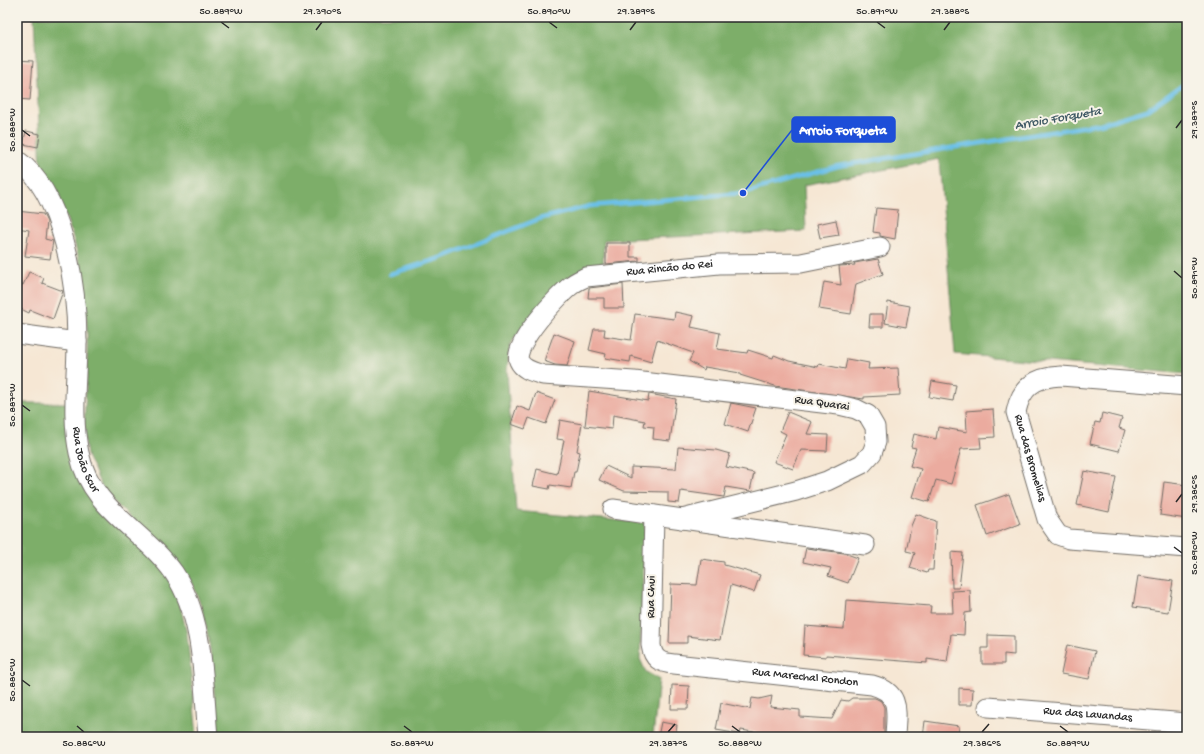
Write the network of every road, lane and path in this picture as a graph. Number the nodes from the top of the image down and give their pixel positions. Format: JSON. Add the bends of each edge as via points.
{"nodes":[{"id":1,"x":17,"y":160,"type":"edge"},
{"id":2,"x":880,"y":247,"type":"dead end"},
{"id":3,"x":17,"y":334,"type":"edge"},
{"id":4,"x":77,"y":342,"type":"junction"},
{"id":5,"x":531,"y":371,"type":"joint"},
{"id":6,"x":1187,"y":386,"type":"edge"},
{"id":7,"x":613,"y":509,"type":"dead end"},
{"id":8,"x":654,"y":515,"type":"junction"},
{"id":9,"x":682,"y":519,"type":"junction"},
{"id":10,"x":865,"y":545,"type":"dead end"},
{"id":11,"x":1187,"y":548,"type":"edge"},
{"id":12,"x":674,"y":664,"type":"joint"},
{"id":13,"x":988,"y":707,"type":"dead end"},
{"id":14,"x":1187,"y":723,"type":"edge"},
{"id":15,"x":208,"y":737,"type":"edge"},
{"id":16,"x":895,"y":737,"type":"edge"}],
"edges":[{"from":1,"to":4,"type":"street","name":"Rua João Scur","via":[[39,181],[58,223],[74,298]]},
{"from":2,"to":5,"type":"street","name":"Rua Rincão do Rei","via":[[801,263],[719,264],[586,277],[572,285],[549,307],[526,336],[518,360]]},
{"from":3,"to":4,"type":"street"},
{"from":4,"to":15,"type":"street","name":"Rua João Scur","via":[[75,429],[84,472],[95,492],[173,572],[185,591],[192,612],[201,662]]},
{"from":5,"to":9,"type":"street","name":"Rua Quarai","via":[[543,375],[634,381],[839,405],[868,415],[875,427],[876,442],[872,453],[862,464],[827,481]]},
{"from":6,"to":11,"type":"street","name":"Rua das Bromelias","via":[[1046,377],[1026,389],[1019,399],[1016,412],[1047,519],[1058,535],[1069,539]]},
{"from":7,"to":8,"type":"street"},
{"from":8,"to":9,"type":"street"},
{"from":8,"to":12,"type":"street","name":"Rua Chui","via":[[651,645],[658,660]]},
{"from":9,"to":10,"type":"street"},
{"from":12,"to":16,"type":"street","name":"Rua Marechal Rondon","via":[[883,688],[896,704]]},
{"from":13,"to":14,"type":"street","name":"Rua das Lavandas"}]}
